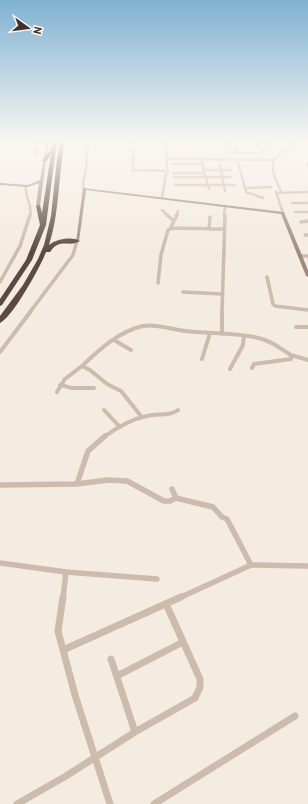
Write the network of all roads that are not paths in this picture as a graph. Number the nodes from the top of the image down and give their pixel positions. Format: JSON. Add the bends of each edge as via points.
{"nodes":[{"id":1,"x":206,"y":177,"type":"edge"},
{"id":2,"x":222,"y":177,"type":"edge"},
{"id":3,"x":42,"y":178,"type":"edge"},
{"id":4,"x":50,"y":178,"type":"edge"},
{"id":5,"x":58,"y":178,"type":"edge"},
{"id":6,"x":84,"y":178,"type":"edge"},
{"id":7,"x":167,"y":178,"type":"edge"},
{"id":8,"x":241,"y":178,"type":"edge"},
{"id":9,"x":274,"y":178,"type":"edge"},
{"id":10,"x":41,"y":181,"type":"junction"},
{"id":11,"x":0,"y":185,"type":"edge"},
{"id":12,"x":175,"y":185,"type":"dead end"},
{"id":13,"x":224,"y":185,"type":"junction"},
{"id":14,"x":236,"y":185,"type":"dead end"},
{"id":15,"x":208,"y":186,"type":"junction"},
{"id":16,"x":26,"y":187,"type":"junction"},
{"id":17,"x":271,"y":187,"type":"dead end"},
{"id":18,"x":245,"y":188,"type":"junction"},
{"id":19,"x":279,"y":188,"type":"junction"},
{"id":20,"x":84,"y":189,"type":"junction"},
{"id":21,"x":225,"y":191,"type":"dead end"},
{"id":22,"x":40,"y":192,"type":"junction"},
{"id":23,"x":308,"y":192,"type":"edge"},
{"id":24,"x":276,"y":193,"type":"junction"},
{"id":25,"x":282,"y":193,"type":"junction"},
{"id":26,"x":290,"y":196,"type":"dead end"},
{"id":27,"x":308,"y":196,"type":"edge"},
{"id":28,"x":162,"y":198,"type":"junction"},
{"id":29,"x":263,"y":198,"type":"dead end"},
{"id":30,"x":292,"y":203,"type":"dead end"},
{"id":31,"x":308,"y":203,"type":"edge"},
{"id":32,"x":38,"y":206,"type":"joint"},
{"id":33,"x":225,"y":206,"type":"junction"},
{"id":34,"x":162,"y":210,"type":"dead end"},
{"id":35,"x":178,"y":211,"type":"dead end"},
{"id":36,"x":295,"y":212,"type":"dead end"},
{"id":37,"x":308,"y":212,"type":"edge"},
{"id":38,"x":283,"y":213,"type":"junction"},
{"id":39,"x":210,"y":217,"type":"dead end"},
{"id":40,"x":53,"y":221,"type":"junction"},
{"id":41,"x":174,"y":221,"type":"junction"},
{"id":42,"x":301,"y":222,"type":"dead end"},
{"id":43,"x":308,"y":222,"type":"edge"},
{"id":44,"x":43,"y":225,"type":"junction"},
{"id":45,"x":209,"y":228,"type":"junction"},
{"id":46,"x":170,"y":229,"type":"junction"},
{"id":47,"x":223,"y":229,"type":"junction"},
{"id":48,"x":77,"y":240,"type":"junction"},
{"id":49,"x":300,"y":256,"type":"junction"},
{"id":50,"x":308,"y":256,"type":"edge"},
{"id":51,"x":306,"y":267,"type":"edge"},
{"id":52,"x":36,"y":268,"type":"junction"},
{"id":53,"x":308,"y":276,"type":"edge"},
{"id":54,"x":267,"y":277,"type":"dead end"},
{"id":55,"x":0,"y":282,"type":"edge"},
{"id":56,"x":158,"y":283,"type":"dead end"},
{"id":57,"x":183,"y":292,"type":"dead end"},
{"id":58,"x":222,"y":294,"type":"junction"},
{"id":59,"x":0,"y":304,"type":"edge"},
{"id":60,"x":308,"y":310,"type":"edge"},
{"id":61,"x":0,"y":321,"type":"edge"},
{"id":62,"x":296,"y":327,"type":"dead end"},
{"id":63,"x":308,"y":327,"type":"edge"},
{"id":64,"x":210,"y":334,"type":"junction"},
{"id":65,"x":222,"y":334,"type":"junction"},
{"id":66,"x":244,"y":336,"type":"junction"},
{"id":67,"x":114,"y":340,"type":"junction"},
{"id":68,"x":131,"y":350,"type":"dead end"},
{"id":69,"x":0,"y":352,"type":"edge"},
{"id":70,"x":291,"y":355,"type":"junction"},
{"id":71,"x":202,"y":359,"type":"dead end"},
{"id":72,"x":308,"y":360,"type":"edge"},
{"id":73,"x":82,"y":366,"type":"junction"},
{"id":74,"x":252,"y":368,"type":"dead end"},
{"id":75,"x":230,"y":369,"type":"dead end"},
{"id":76,"x":60,"y":385,"type":"junction"},
{"id":77,"x":94,"y":388,"type":"dead end"},
{"id":78,"x":57,"y":392,"type":"dead end"},
{"id":79,"x":104,"y":410,"type":"dead end"},
{"id":80,"x":178,"y":410,"type":"dead end"},
{"id":81,"x":142,"y":416,"type":"junction"},
{"id":82,"x":120,"y":427,"type":"junction"},
{"id":83,"x":77,"y":484,"type":"junction"},
{"id":84,"x":0,"y":485,"type":"edge"},
{"id":85,"x":172,"y":489,"type":"dead end"},
{"id":86,"x":176,"y":498,"type":"junction"},
{"id":87,"x":0,"y":563,"type":"edge"},
{"id":88,"x":251,"y":565,"type":"junction"},
{"id":89,"x":308,"y":566,"type":"edge"},
{"id":90,"x":66,"y":572,"type":"junction"},
{"id":91,"x":157,"y":579,"type":"dead end"},
{"id":92,"x":166,"y":604,"type":"junction"},
{"id":93,"x":183,"y":642,"type":"junction"},
{"id":94,"x":63,"y":650,"type":"junction"},
{"id":95,"x":111,"y":658,"type":"dead end"},
{"id":96,"x":117,"y":676,"type":"junction"},
{"id":97,"x":295,"y":716,"type":"dead end"},
{"id":98,"x":135,"y":732,"type":"junction"},
{"id":99,"x":95,"y":758,"type":"junction"},
{"id":100,"x":17,"y":804,"type":"edge"},
{"id":101,"x":110,"y":804,"type":"edge"},
{"id":102,"x":154,"y":804,"type":"edge"}],
"edges":[{"from":1,"to":15,"type":"street"},
{"from":2,"to":13,"type":"street"},
{"from":3,"to":10,"type":"street"},
{"from":4,"to":44,"type":"highway"},
{"from":5,"to":40,"type":"highway"},
{"from":6,"to":20,"type":"street"},
{"from":7,"to":28,"type":"street"},
{"from":8,"to":18,"type":"street"},
{"from":9,"to":19,"type":"street"},
{"from":10,"to":16,"type":"street"},
{"from":10,"to":22,"type":"street"},
{"from":11,"to":16,"type":"street"},
{"from":12,"to":15,"type":"street"},
{"from":13,"to":14,"type":"street"},
{"from":13,"to":15,"type":"street"},
{"from":13,"to":21,"type":"street"},
{"from":16,"to":22,"type":"street"},
{"from":16,"to":55,"type":"street","via":[[25,193],[32,207],[30,219],[18,252]]},
{"from":17,"to":18,"type":"street"},
{"from":18,"to":29,"type":"street","via":[[248,193]]},
{"from":19,"to":24,"type":"street"},
{"from":19,"to":25,"type":"street"},
{"from":20,"to":28,"type":"street"},
{"from":20,"to":48,"type":"street"},
{"from":22,"to":32,"type":"street"},
{"from":23,"to":25,"type":"street"},
{"from":24,"to":25,"type":"street"},
{"from":24,"to":38,"type":"street"},
{"from":26,"to":27,"type":"street"},
{"from":28,"to":33,"type":"street"},
{"from":30,"to":31,"type":"street"},
{"from":32,"to":44,"type":"highway"},
{"from":33,"to":38,"type":"street"},
{"from":33,"to":47,"type":"street"},
{"from":34,"to":41,"type":"street"},
{"from":35,"to":41,"type":"street"},
{"from":36,"to":37,"type":"street"},
{"from":38,"to":49,"type":"street"},
{"from":39,"to":45,"type":"street"},
{"from":40,"to":48,"type":"highway","via":[[55,239]]},
{"from":40,"to":52,"type":"highway","via":[[47,244]]},
{"from":41,"to":46,"type":"street"},
{"from":42,"to":43,"type":"street"},
{"from":44,"to":59,"type":"highway","via":[[29,260]]},
{"from":45,"to":46,"type":"street"},
{"from":45,"to":47,"type":"street"},
{"from":46,"to":56,"type":"street","via":[[166,232]]},
{"from":47,"to":58,"type":"street"},
{"from":48,"to":52,"type":"highway","via":[[52,244]]},
{"from":48,"to":69,"type":"street","via":[[73,255],[67,264]]},
{"from":49,"to":50,"type":"street"},
{"from":49,"to":51,"type":"street"},
{"from":51,"to":53,"type":"street"},
{"from":52,"to":61,"type":"highway"},
{"from":54,"to":60,"type":"street","via":[[275,306]]},
{"from":57,"to":58,"type":"street"},
{"from":58,"to":65,"type":"street"},
{"from":62,"to":63,"type":"street"},
{"from":64,"to":65,"type":"street"},
{"from":64,"to":67,"type":"street","via":[[143,326]]},
{"from":64,"to":71,"type":"street"},
{"from":65,"to":66,"type":"street"},
{"from":66,"to":70,"type":"street","via":[[268,340]]},
{"from":66,"to":75,"type":"street","via":[[243,346]]},
{"from":67,"to":68,"type":"street"},
{"from":67,"to":73,"type":"street"},
{"from":70,"to":72,"type":"street"},
{"from":70,"to":74,"type":"street","via":[[291,358],[254,364]]},
{"from":73,"to":76,"type":"street"},
{"from":73,"to":81,"type":"street","via":[[121,391]]},
{"from":76,"to":77,"type":"street"},
{"from":76,"to":78,"type":"street"},
{"from":79,"to":82,"type":"street"},
{"from":80,"to":81,"type":"street","via":[[167,415]]},
{"from":81,"to":82,"type":"street"},
{"from":82,"to":83,"type":"street","via":[[88,450]]},
{"from":83,"to":84,"type":"street"},
{"from":83,"to":86,"type":"street","via":[[126,481],[161,501],[172,502]]},
{"from":85,"to":86,"type":"street"},
{"from":86,"to":88,"type":"street","via":[[213,507],[227,519]]},
{"from":87,"to":90,"type":"street"},
{"from":88,"to":89,"type":"street"},
{"from":88,"to":92,"type":"street"},
{"from":90,"to":91,"type":"street"},
{"from":90,"to":94,"type":"street","via":[[58,631]]},
{"from":92,"to":93,"type":"street"},
{"from":92,"to":94,"type":"street"},
{"from":93,"to":96,"type":"street"},
{"from":93,"to":98,"type":"street","via":[[200,679],[198,693],[195,698]]},
{"from":94,"to":99,"type":"street"},
{"from":95,"to":96,"type":"street"},
{"from":96,"to":98,"type":"street"},
{"from":97,"to":102,"type":"street"},
{"from":98,"to":99,"type":"street"},
{"from":99,"to":100,"type":"street"},
{"from":99,"to":101,"type":"street"}]}
